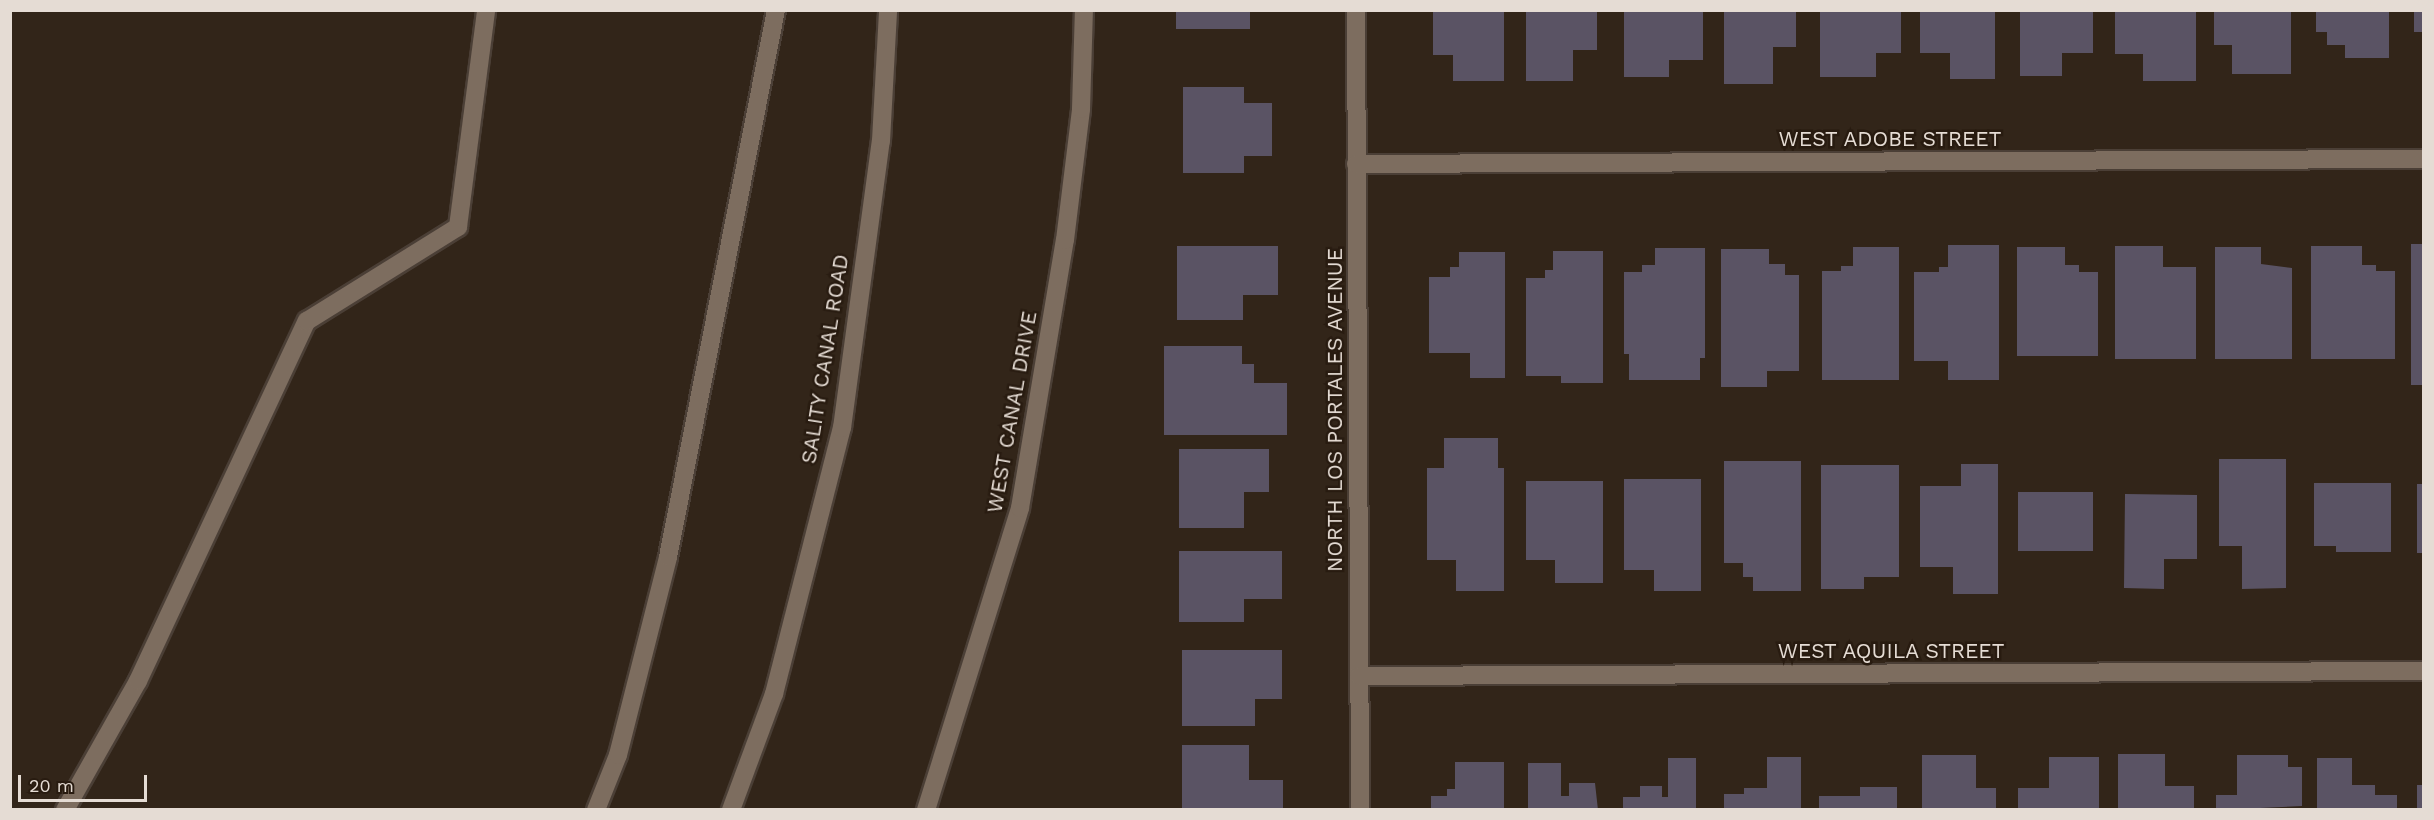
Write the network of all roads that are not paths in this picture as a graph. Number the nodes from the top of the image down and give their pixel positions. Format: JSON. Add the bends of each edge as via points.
{"nodes":[{"id":1,"x":486,"y":10,"type":"edge"},
{"id":2,"x":776,"y":10,"type":"edge"},
{"id":3,"x":888,"y":10,"type":"edge"},
{"id":4,"x":1084,"y":10,"type":"edge"},
{"id":5,"x":1356,"y":10,"type":"edge"},
{"id":6,"x":2424,"y":159,"type":"edge"},
{"id":7,"x":1356,"y":164,"type":"junction"},
{"id":8,"x":2424,"y":671,"type":"edge"},
{"id":9,"x":1359,"y":676,"type":"junction"},
{"id":10,"x":65,"y":810,"type":"edge"},
{"id":11,"x":596,"y":810,"type":"edge"},
{"id":12,"x":731,"y":810,"type":"edge"},
{"id":13,"x":927,"y":810,"type":"edge"},
{"id":14,"x":1360,"y":810,"type":"edge"}],
"edges":[{"from":1,"to":10,"type":"street","via":[[458,227],[307,321],[138,681]]},
{"from":2,"to":11,"type":"street","via":[[668,557],[618,755]]},
{"from":3,"to":12,"type":"street","name":"SALITY CANAL ROAD","via":[[881,141],[842,428],[774,694]]},
{"from":4,"to":13,"type":"street","name":"WEST CANAL DRIVE","via":[[1081,109],[1065,240],[1020,508]]},
{"from":5,"to":7,"type":"street","name":"NORTH LOS PORTALES AVENUE"},
{"from":6,"to":7,"type":"street","name":"WEST ADOBE STREET"},
{"from":7,"to":9,"type":"street","name":"NORTH LOS PORTALES AVENUE"},
{"from":8,"to":9,"type":"street","name":"WEST AQUILA STREET"},
{"from":9,"to":14,"type":"street","name":"NORTH LOS PORTALES AVENUE"}]}
